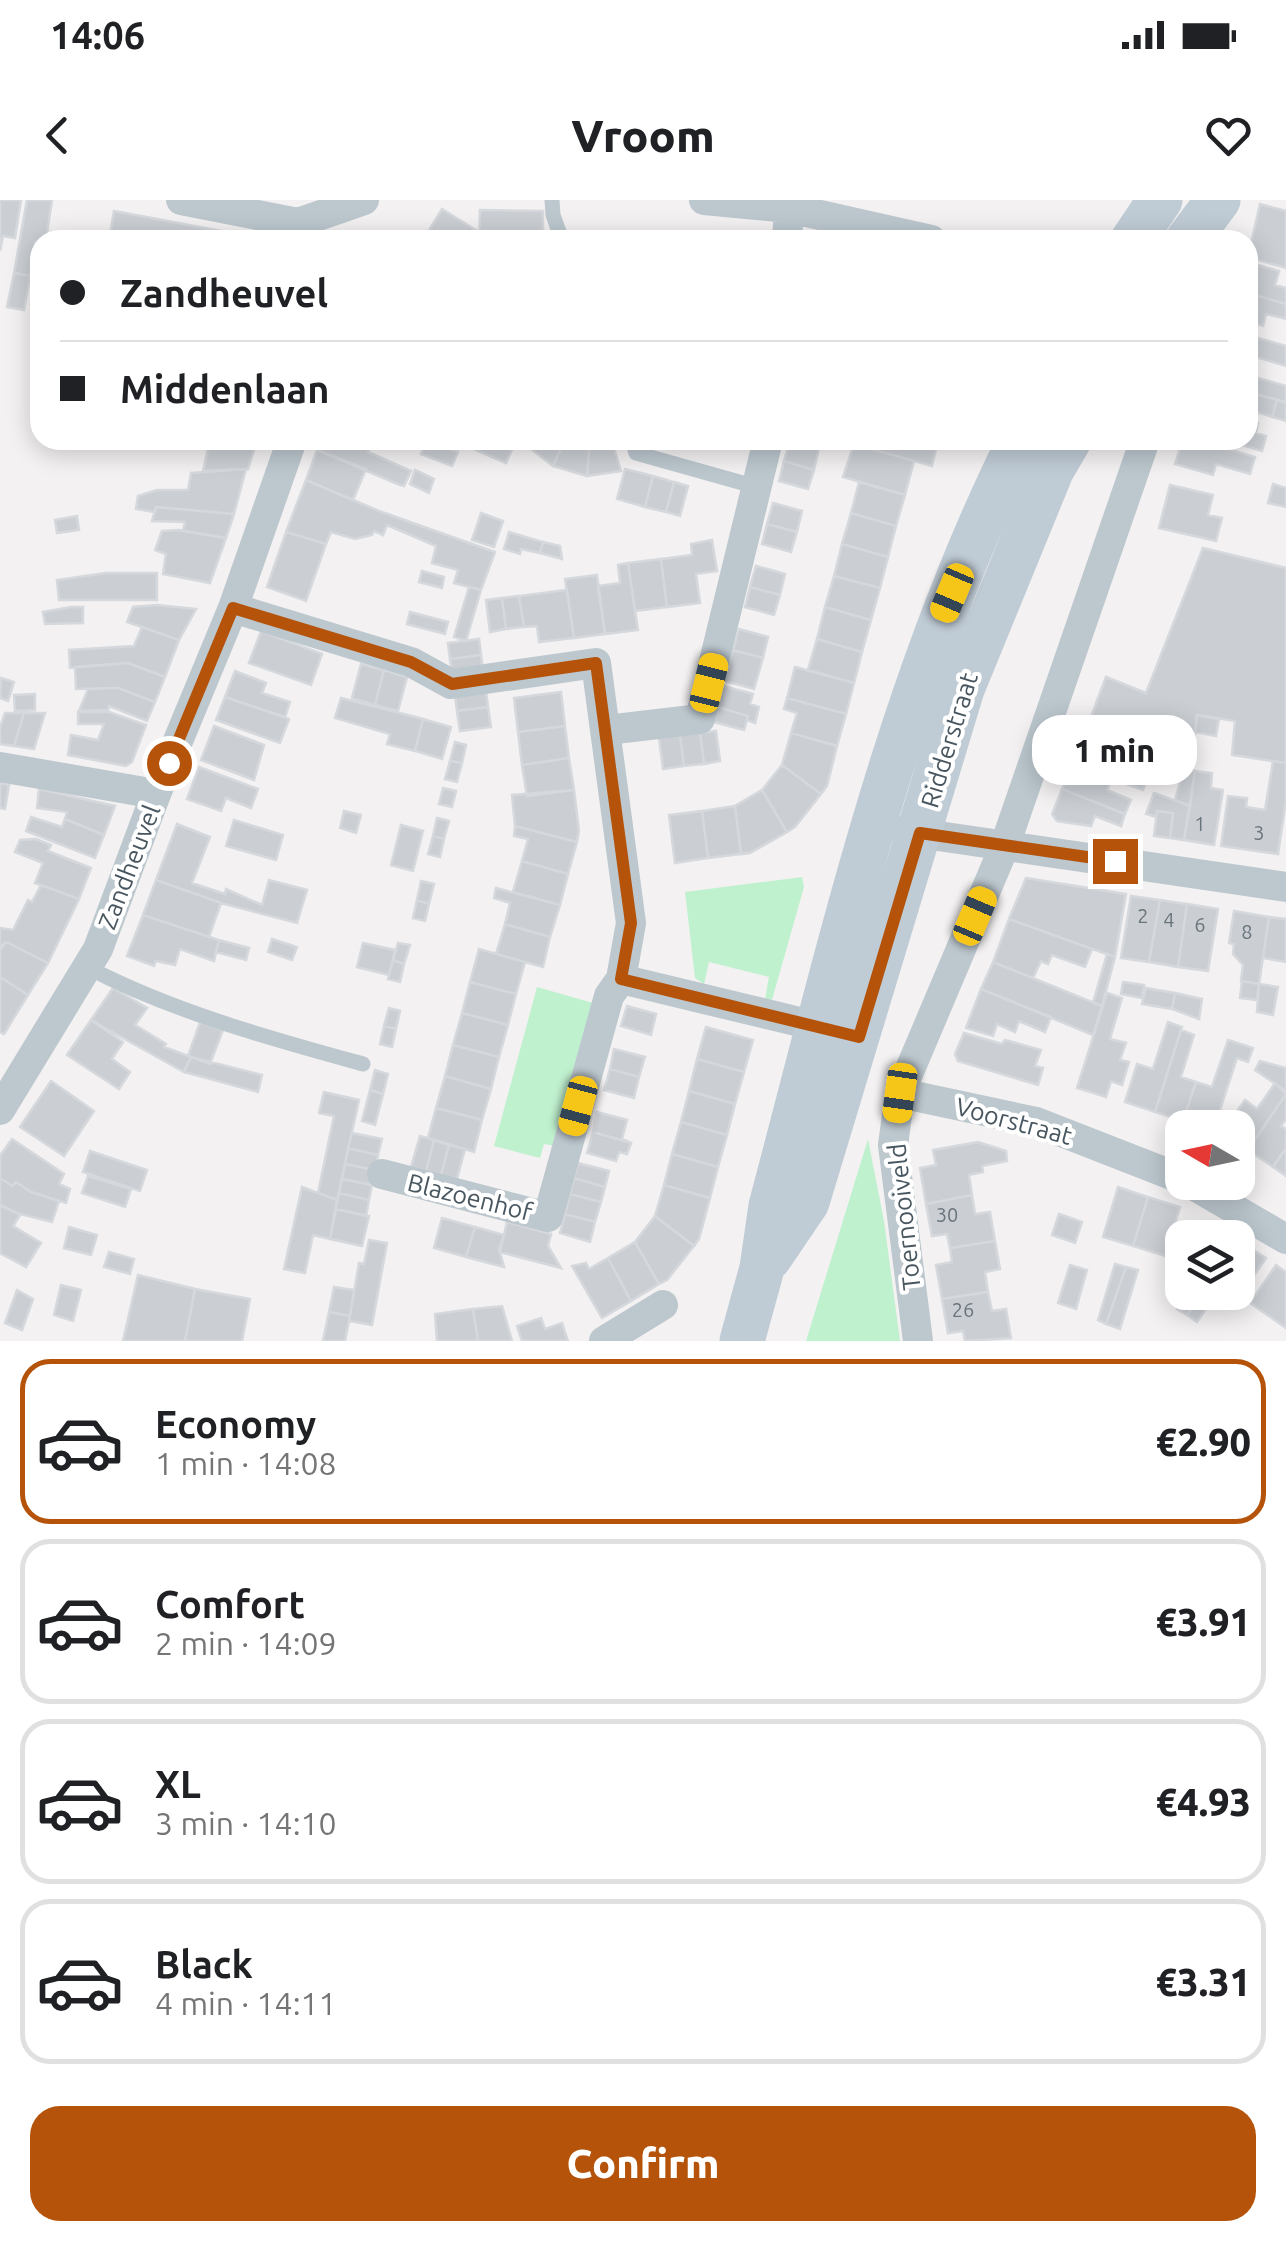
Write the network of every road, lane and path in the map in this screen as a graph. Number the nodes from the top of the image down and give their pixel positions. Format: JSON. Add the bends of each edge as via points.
{"nodes":[{"id":1,"x":181,"y":200,"type":"edge"},
{"id":2,"x":364,"y":200,"type":"edge"},
{"id":3,"x":552,"y":200,"type":"edge"},
{"id":4,"x":706,"y":200,"type":"edge"},
{"id":5,"x":1160,"y":200,"type":"edge"},
{"id":6,"x":1218,"y":200,"type":"edge"},
{"id":7,"x":788,"y":208,"type":"junction"},
{"id":8,"x":333,"y":217,"type":"edge"},
{"id":9,"x":558,"y":230,"type":"edge"},
{"id":10,"x":787,"y":230,"type":"edge"},
{"id":11,"x":886,"y":230,"type":"edge"},
{"id":12,"x":1139,"y":230,"type":"edge"},
{"id":13,"x":1196,"y":230,"type":"edge"},
{"id":14,"x":288,"y":450,"type":"edge"},
{"id":15,"x":635,"y":450,"type":"edge"},
{"id":16,"x":766,"y":450,"type":"edge"},
{"id":17,"x":1016,"y":450,"type":"edge"},
{"id":18,"x":1063,"y":450,"type":"edge"},
{"id":19,"x":1142,"y":450,"type":"edge"},
{"id":20,"x":757,"y":487,"type":"junction"},
{"id":21,"x":233,"y":608,"type":"junction"},
{"id":22,"x":607,"y":730,"type":"junction"},
{"id":23,"x":0,"y":766,"type":"edge"},
{"id":24,"x":156,"y":794,"type":"junction"},
{"id":25,"x":872,"y":825,"type":"junction"},
{"id":26,"x":920,"y":833,"type":"junction"},
{"id":27,"x":1005,"y":846,"type":"junction"},
{"id":28,"x":1286,"y":887,"type":"edge"},
{"id":29,"x":87,"y":967,"type":"junction"},
{"id":30,"x":621,"y":979,"type":"junction"},
{"id":31,"x":839,"y":1032,"type":"junction"},
{"id":32,"x":363,"y":1064,"type":"dead end"},
{"id":33,"x":900,"y":1093,"type":"junction"},
{"id":34,"x":0,"y":1110,"type":"edge"},
{"id":35,"x":1165,"y":1173,"type":"edge"},
{"id":36,"x":382,"y":1174,"type":"dead end"},
{"id":37,"x":1218,"y":1200,"type":"edge"},
{"id":38,"x":1286,"y":1239,"type":"edge"},
{"id":39,"x":662,"y":1305,"type":"dead end"},
{"id":40,"x":604,"y":1341,"type":"edge"},
{"id":41,"x":742,"y":1341,"type":"edge"},
{"id":42,"x":918,"y":1341,"type":"edge"}],
"edges":[{"from":1,"to":8,"type":"street","via":[[298,222]]},
{"from":2,"to":8,"type":"street"},
{"from":3,"to":9,"type":"lane"},
{"from":4,"to":7,"type":"street"},
{"from":5,"to":12,"type":"street"},
{"from":6,"to":13,"type":"street"},
{"from":7,"to":10,"type":"street"},
{"from":7,"to":11,"type":"street"},
{"from":14,"to":21,"type":"street","name":"Zandheuvel"},
{"from":15,"to":20,"type":"lane"},
{"from":16,"to":20,"type":"street"},
{"from":17,"to":25,"type":"street","name":"Ridderstraat","via":[[939,622]]},
{"from":18,"to":26,"type":"street","name":"Ridderstraat","via":[[962,688]]},
{"from":19,"to":27,"type":"street"},
{"from":20,"to":22,"type":"street","via":[[700,719]]},
{"from":21,"to":22,"type":"street","name":"Blazoenhof","via":[[411,662],[452,684],[596,663]]},
{"from":21,"to":24,"type":"street","name":"Zandheuvel"},
{"from":22,"to":30,"type":"street","name":"Blazoenhof","via":[[631,923]]},
{"from":23,"to":24,"type":"street"},
{"from":24,"to":29,"type":"street","name":"Zandheuvel"},
{"from":25,"to":26,"type":"street"},
{"from":25,"to":31,"type":"street","name":"Ridderstraat"},
{"from":26,"to":27,"type":"street"},
{"from":26,"to":31,"type":"street","name":"Ridderstraat"},
{"from":27,"to":28,"type":"street"},
{"from":27,"to":33,"type":"street"},
{"from":29,"to":32,"type":"lane","via":[[240,1030]]},
{"from":29,"to":34,"type":"street","name":"Zandheuvel"},
{"from":30,"to":31,"type":"street"},
{"from":30,"to":36,"type":"street","name":"Blazoenhof","via":[[609,996],[548,1217]]},
{"from":31,"to":41,"type":"street","name":"Ridderstraat","via":[[770,1206]]},
{"from":33,"to":35,"type":"street","name":"Voorstraat","via":[[1036,1122]]},
{"from":33,"to":42,"type":"street","name":"Toernooiveld","via":[[893,1145]]},
{"from":37,"to":38,"type":"street","name":"Voorstraat"},
{"from":39,"to":40,"type":"street"}]}
